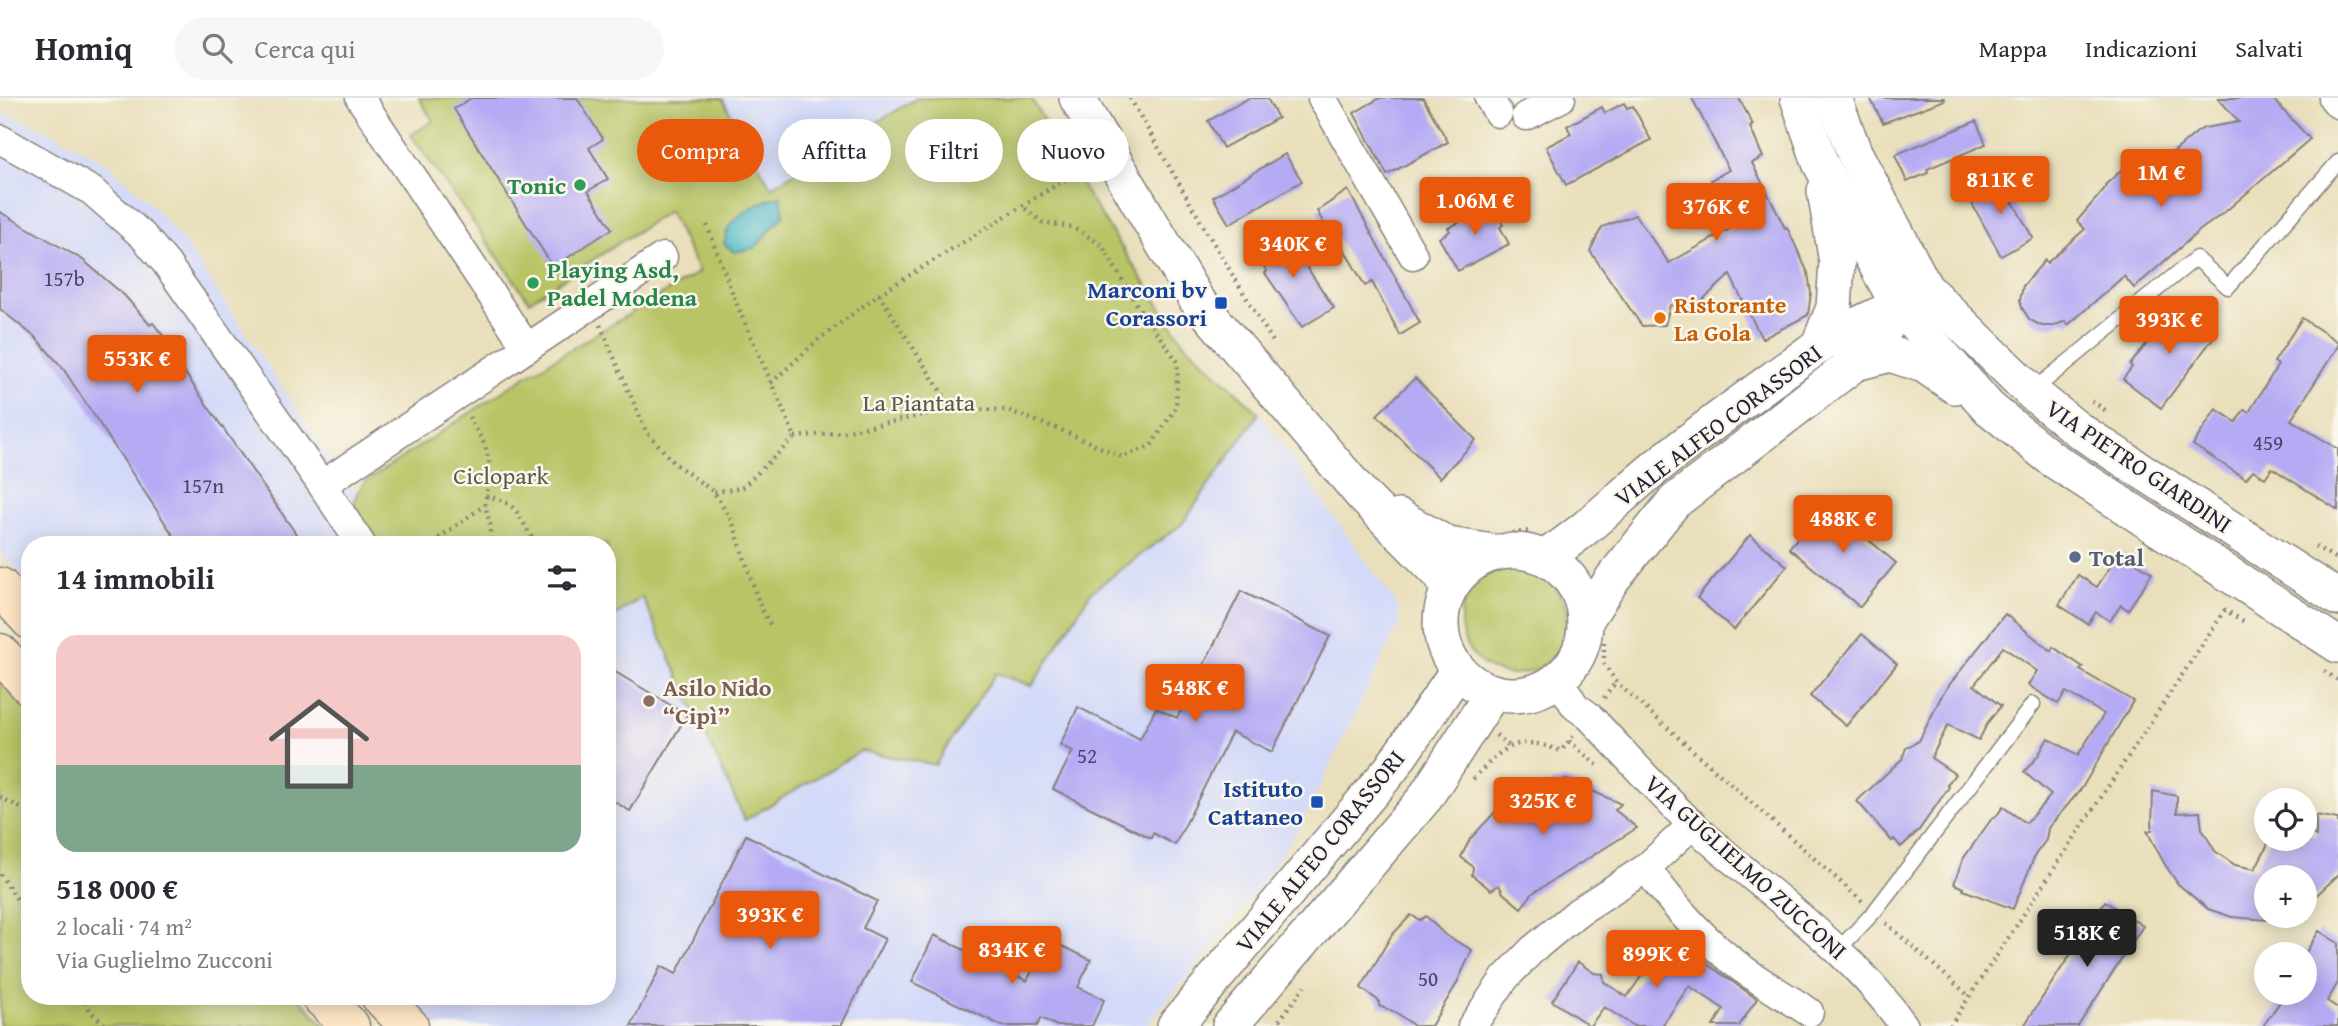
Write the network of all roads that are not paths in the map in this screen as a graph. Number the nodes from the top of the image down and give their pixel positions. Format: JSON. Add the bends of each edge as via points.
{"nodes":[{"id":1,"x":360,"y":98,"type":"edge"},
{"id":2,"x":1077,"y":98,"type":"edge"},
{"id":3,"x":1322,"y":98,"type":"edge"},
{"id":4,"x":1561,"y":98,"type":"edge"},
{"id":5,"x":1798,"y":98,"type":"edge"},
{"id":6,"x":1835,"y":98,"type":"edge"},
{"id":7,"x":2333,"y":98,"type":"edge"},
{"id":8,"x":2338,"y":104,"type":"edge"},
{"id":9,"x":1508,"y":109,"type":"edge"},
{"id":10,"x":0,"y":139,"type":"edge"},
{"id":11,"x":2338,"y":162,"type":"edge"},
{"id":12,"x":1820,"y":163,"type":"junction"},
{"id":13,"x":1413,"y":255,"type":"dead end"},
{"id":14,"x":663,"y":257,"type":"dead end"},
{"id":15,"x":1912,"y":297,"type":"junction"},
{"id":16,"x":1818,"y":347,"type":"junction"},
{"id":17,"x":527,"y":348,"type":"junction"},
{"id":18,"x":1856,"y":363,"type":"junction"},
{"id":19,"x":2042,"y":383,"type":"junction"},
{"id":20,"x":1989,"y":408,"type":"junction"},
{"id":21,"x":322,"y":485,"type":"junction"},
{"id":22,"x":1363,"y":496,"type":"junction"},
{"id":23,"x":356,"y":536,"type":"edge"},
{"id":24,"x":1498,"y":543,"type":"junction"},
{"id":25,"x":1558,"y":550,"type":"junction"},
{"id":26,"x":0,"y":587,"type":"edge"},
{"id":27,"x":1448,"y":591,"type":"junction"},
{"id":28,"x":2338,"y":598,"type":"edge"},
{"id":29,"x":21,"y":610,"type":"edge"},
{"id":30,"x":1595,"y":629,"type":"junction"},
{"id":31,"x":0,"y":653,"type":"edge"},
{"id":32,"x":2327,"y":656,"type":"edge"},
{"id":33,"x":1458,"y":670,"type":"junction"},
{"id":34,"x":21,"y":676,"type":"edge"},
{"id":35,"x":1558,"y":678,"type":"junction"},
{"id":36,"x":1493,"y":692,"type":"junction"},
{"id":37,"x":2033,"y":704,"type":"dead end"},
{"id":38,"x":1693,"y":824,"type":"junction"},
{"id":39,"x":1646,"y":868,"type":"junction"},
{"id":40,"x":1838,"y":950,"type":"junction"},
{"id":41,"x":329,"y":1005,"type":"edge"},
{"id":42,"x":389,"y":1005,"type":"edge"},
{"id":43,"x":1809,"y":1012,"type":"dead end"},
{"id":44,"x":350,"y":1026,"type":"edge"},
{"id":45,"x":409,"y":1026,"type":"edge"},
{"id":46,"x":1175,"y":1026,"type":"edge"},
{"id":47,"x":1230,"y":1026,"type":"edge"},
{"id":48,"x":1472,"y":1026,"type":"edge"},
{"id":49,"x":1904,"y":1026,"type":"edge"}],
"edges":[{"from":1,"to":17,"type":"street"},
{"from":2,"to":22,"type":"street","via":[[1196,299]]},
{"from":3,"to":13,"type":"street"},
{"from":4,"to":9,"type":"street"},
{"from":5,"to":12,"type":"street","name":"VIA PIETRO GIARDINI"},
{"from":6,"to":15,"type":"street","name":"VIA PIETRO GIARDINI"},
{"from":7,"to":8,"type":"street"},
{"from":10,"to":21,"type":"street","via":[[92,191],[143,236]]},
{"from":11,"to":19,"type":"lane","via":[[2228,287],[2196,258]]},
{"from":12,"to":15,"type":"street","name":"VIA PIETRO GIARDINI"},
{"from":12,"to":16,"type":"street","name":"VIA PIETRO GIARDINI","via":[[1838,262],[1834,309]]},
{"from":14,"to":17,"type":"street"},
{"from":15,"to":16,"type":"street","name":"VIALE ALFEO CORASSORI"},
{"from":15,"to":18,"type":"street","name":"VIALE ALFEO CORASSORI"},
{"from":15,"to":19,"type":"street","name":"VIA PIETRO GIARDINI"},
{"from":15,"to":20,"type":"street","name":"VIA PIETRO GIARDINI"},
{"from":16,"to":25,"type":"street","name":"VIALE ALFEO CORASSORI","via":[[1656,468]]},
{"from":17,"to":21,"type":"street"},
{"from":18,"to":20,"type":"street","name":"VIALE ALFEO CORASSORI","via":[[1890,354],[1924,365]]},
{"from":18,"to":30,"type":"street","name":"VIALE ALFEO CORASSORI","via":[[1674,502],[1613,579]]},
{"from":19,"to":28,"type":"street","name":"VIA PIETRO GIARDINI","via":[[2077,429]]},
{"from":20,"to":32,"type":"street","name":"VIA PIETRO GIARDINI","via":[[2052,459]]},
{"from":21,"to":23,"type":"street"},
{"from":22,"to":24,"type":"street","via":[[1448,545]]},
{"from":22,"to":27,"type":"street","via":[[1442,576]]},
{"from":24,"to":25,"type":"street","via":[[1519,550]]},
{"from":24,"to":27,"type":"street","via":[[1466,567]]},
{"from":25,"to":30,"type":"street"},
{"from":26,"to":29,"type":"main road"},
{"from":27,"to":33,"type":"street","via":[[1441,611],[1441,632]]},
{"from":30,"to":35,"type":"street"},
{"from":31,"to":34,"type":"main road"},
{"from":33,"to":36,"type":"street"},
{"from":33,"to":46,"type":"street","name":"VIALE ALFEO CORASSORI","via":[[1391,769]]},
{"from":35,"to":36,"type":"street","via":[[1538,690],[1516,695]]},
{"from":35,"to":38,"type":"street","name":"VIA GUGLIELMO ZUCCONI","via":[[1575,706]]},
{"from":36,"to":47,"type":"street","name":"VIALE ALFEO CORASSORI","via":[[1424,798]]},
{"from":37,"to":40,"type":"lane","via":[[1874,912]]},
{"from":38,"to":39,"type":"street"},
{"from":38,"to":40,"type":"street","name":"VIA GUGLIELMO ZUCCONI"},
{"from":39,"to":43,"type":"street","via":[[1705,937],[1740,967]]},
{"from":39,"to":48,"type":"street","via":[[1578,912],[1532,950],[1505,978]]},
{"from":40,"to":49,"type":"street","name":"VIA GUGLIELMO ZUCCONI","via":[[1885,998]]},
{"from":41,"to":44,"type":"main road"},
{"from":42,"to":45,"type":"main road"}]}
